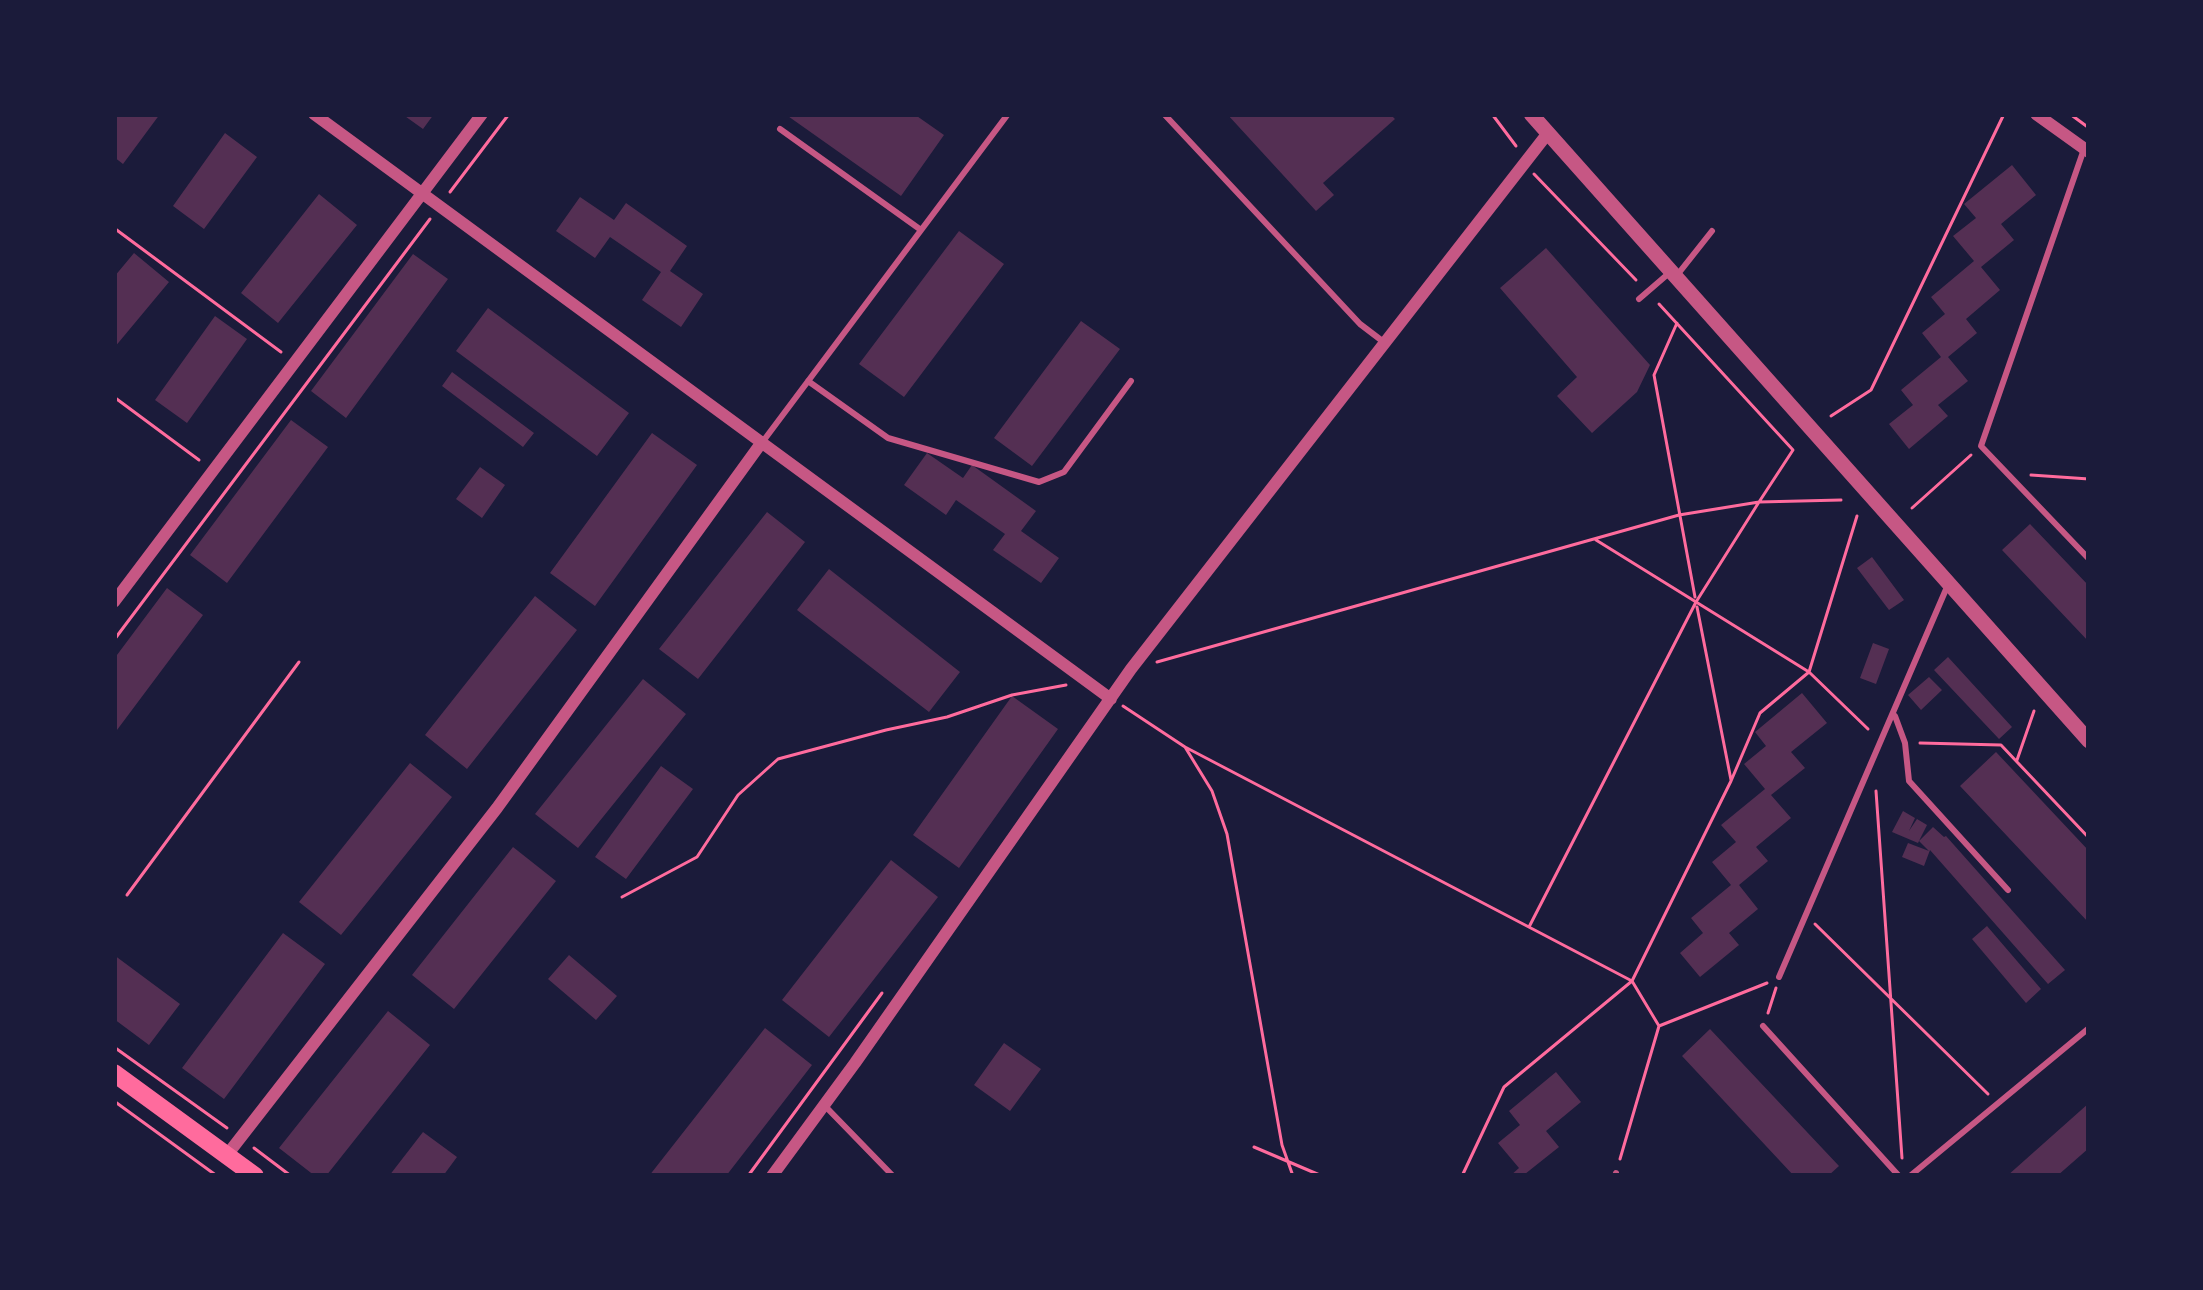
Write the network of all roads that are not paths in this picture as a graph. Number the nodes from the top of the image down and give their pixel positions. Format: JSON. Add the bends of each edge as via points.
{"nodes":[{"id":1,"x":314,"y":114,"type":"edge"},
{"id":2,"x":482,"y":114,"type":"edge"},
{"id":3,"x":1008,"y":114,"type":"edge"},
{"id":4,"x":1164,"y":114,"type":"edge"},
{"id":5,"x":1531,"y":114,"type":"edge"},
{"id":6,"x":2036,"y":114,"type":"edge"},
{"id":7,"x":780,"y":129,"type":"dead end"},
{"id":8,"x":1548,"y":134,"type":"junction"},
{"id":9,"x":2086,"y":150,"type":"edge"},
{"id":10,"x":423,"y":193,"type":"junction"},
{"id":11,"x":921,"y":230,"type":"junction"},
{"id":12,"x":1712,"y":231,"type":"dead end"},
{"id":13,"x":1673,"y":274,"type":"junction"},
{"id":14,"x":1639,"y":299,"type":"dead end"},
{"id":15,"x":1385,"y":343,"type":"junction"},
{"id":16,"x":1131,"y":381,"type":"dead end"},
{"id":17,"x":808,"y":382,"type":"junction"},
{"id":18,"x":762,"y":442,"type":"junction"},
{"id":19,"x":2089,"y":559,"type":"edge"},
{"id":20,"x":1949,"y":584,"type":"junction"},
{"id":21,"x":114,"y":602,"type":"edge"},
{"id":22,"x":1111,"y":698,"type":"junction"},
{"id":23,"x":1893,"y":713,"type":"junction"},
{"id":24,"x":2089,"y":741,"type":"edge"},
{"id":25,"x":2008,"y":890,"type":"dead end"},
{"id":26,"x":1780,"y":977,"type":"road end"},
{"id":27,"x":1763,"y":1027,"type":"road end"},
{"id":28,"x":2089,"y":1028,"type":"edge"},
{"id":29,"x":114,"y":1073,"type":"edge"},
{"id":30,"x":825,"y":1106,"type":"junction"},
{"id":31,"x":227,"y":1155,"type":"junction"},
{"id":32,"x":255,"y":1176,"type":"edge"},
{"id":33,"x":772,"y":1176,"type":"edge"},
{"id":34,"x":892,"y":1176,"type":"edge"},
{"id":35,"x":1904,"y":1176,"type":"edge"}],
"edges":[{"from":1,"to":10,"type":"street"},
{"from":2,"to":10,"type":"street"},
{"from":3,"to":11,"type":"lane"},
{"from":4,"to":15,"type":"lane"},
{"from":5,"to":8,"type":"street"},
{"from":6,"to":9,"type":"street"},
{"from":7,"to":11,"type":"lane"},
{"from":8,"to":13,"type":"street"},
{"from":8,"to":15,"type":"street"},
{"from":9,"to":19,"type":"lane","via":[[1981,446]]},
{"from":10,"to":18,"type":"street"},
{"from":10,"to":21,"type":"street"},
{"from":11,"to":17,"type":"lane"},
{"from":12,"to":13,"type":"lane"},
{"from":13,"to":14,"type":"lane"},
{"from":13,"to":20,"type":"street"},
{"from":15,"to":22,"type":"street"},
{"from":16,"to":17,"type":"lane","via":[[1064,472],[1039,482],[888,438]]},
{"from":17,"to":18,"type":"lane"},
{"from":18,"to":22,"type":"street"},
{"from":18,"to":31,"type":"street","via":[[497,808]]},
{"from":20,"to":23,"type":"lane"},
{"from":20,"to":24,"type":"street"},
{"from":22,"to":30,"type":"street"},
{"from":23,"to":25,"type":"lane","via":[[1909,781]]},
{"from":23,"to":26,"type":"lane"},
{"from":27,"to":35,"type":"lane"},
{"from":28,"to":35,"type":"lane"},
{"from":29,"to":31,"type":"main road"},
{"from":30,"to":33,"type":"street"},
{"from":30,"to":34,"type":"lane"},
{"from":31,"to":32,"type":"main road"}]}
